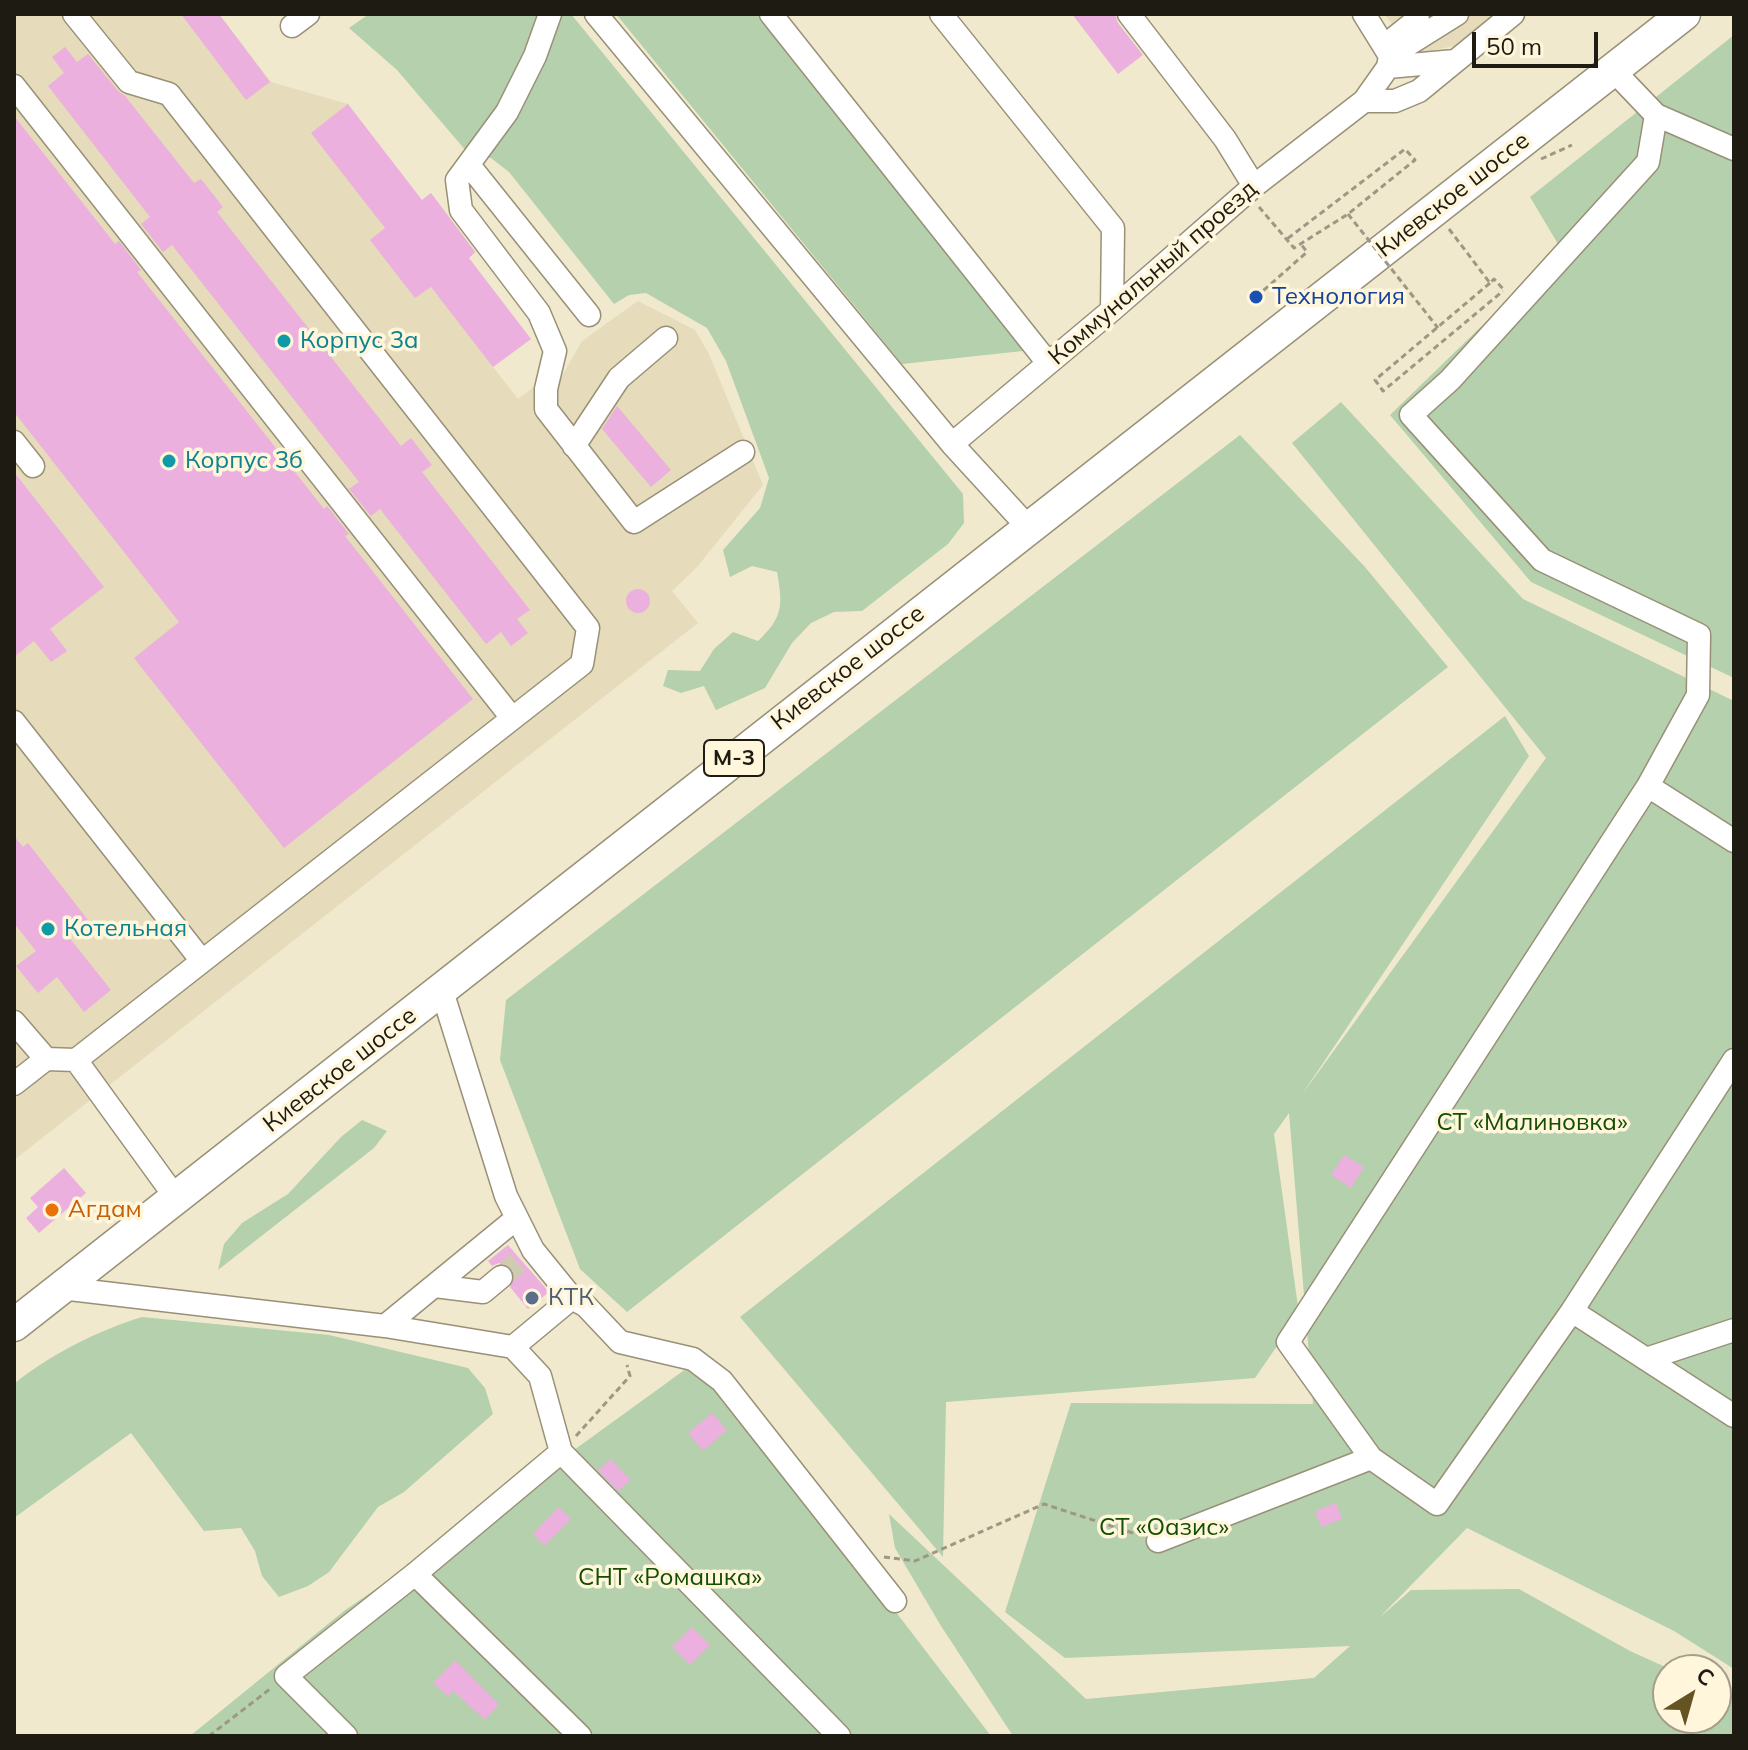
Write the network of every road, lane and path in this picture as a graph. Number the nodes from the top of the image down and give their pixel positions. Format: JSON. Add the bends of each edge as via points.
{"nodes":[{"id":1,"x":74,"y":14,"type":"edge"},
{"id":2,"x":550,"y":14,"type":"edge"},
{"id":3,"x":596,"y":14,"type":"edge"},
{"id":4,"x":771,"y":14,"type":"edge"},
{"id":5,"x":941,"y":14,"type":"edge"},
{"id":6,"x":1129,"y":14,"type":"edge"},
{"id":7,"x":1364,"y":14,"type":"edge"},
{"id":8,"x":1457,"y":14,"type":"edge"},
{"id":9,"x":1513,"y":14,"type":"edge"},
{"id":10,"x":1684,"y":14,"type":"edge"},
{"id":11,"x":1418,"y":19,"type":"dead end"},
{"id":12,"x":1388,"y":56,"type":"junction"},
{"id":13,"x":1455,"y":61,"type":"junction"},
{"id":14,"x":1613,"y":70,"type":"junction"},
{"id":15,"x":14,"y":86,"type":"edge"},
{"id":16,"x":1364,"y":101,"type":"junction"},
{"id":17,"x":1656,"y":115,"type":"junction"},
{"id":18,"x":1572,"y":145,"type":"dead end"},
{"id":19,"x":1734,"y":149,"type":"edge"},
{"id":20,"x":1537,"y":161,"type":"dead end"},
{"id":21,"x":469,"y":165,"type":"junction"},
{"id":22,"x":1250,"y":189,"type":"junction"},
{"id":23,"x":1348,"y":214,"type":"junction"},
{"id":24,"x":1447,"y":226,"type":"dead end"},
{"id":25,"x":1287,"y":239,"type":"junction"},
{"id":26,"x":1300,"y":243,"type":"junction"},
{"id":27,"x":1490,"y":283,"type":"junction"},
{"id":28,"x":1504,"y":290,"type":"junction"},
{"id":29,"x":1256,"y":297,"type":"dead end"},
{"id":30,"x":1112,"y":310,"type":"junction"},
{"id":31,"x":589,"y":315,"type":"dead end"},
{"id":32,"x":1438,"y":328,"type":"junction"},
{"id":33,"x":666,"y":338,"type":"dead end"},
{"id":34,"x":1477,"y":351,"type":"junction"},
{"id":35,"x":1048,"y":363,"type":"junction"},
{"id":36,"x":14,"y":442,"type":"edge"},
{"id":37,"x":952,"y":444,"type":"junction"},
{"id":38,"x":574,"y":446,"type":"junction"},
{"id":39,"x":743,"y":452,"type":"dead end"},
{"id":40,"x":33,"y":466,"type":"dead end"},
{"id":41,"x":1028,"y":527,"type":"junction"},
{"id":42,"x":512,"y":718,"type":"junction"},
{"id":43,"x":14,"y":722,"type":"edge"},
{"id":44,"x":1648,"y":786,"type":"junction"},
{"id":45,"x":1734,"y":841,"type":"edge"},
{"id":46,"x":202,"y":961,"type":"junction"},
{"id":47,"x":442,"y":991,"type":"junction"},
{"id":48,"x":14,"y":1022,"type":"edge"},
{"id":49,"x":46,"y":1059,"type":"junction"},
{"id":50,"x":76,"y":1060,"type":"junction"},
{"id":51,"x":1734,"y":1060,"type":"edge"},
{"id":52,"x":14,"y":1084,"type":"edge"},
{"id":53,"x":176,"y":1198,"type":"junction"},
{"id":54,"x":517,"y":1218,"type":"junction"},
{"id":55,"x":501,"y":1277,"type":"tunnel mouth"},
{"id":56,"x":435,"y":1286,"type":"junction"},
{"id":57,"x":61,"y":1288,"type":"junction"},
{"id":58,"x":572,"y":1298,"type":"junction"},
{"id":59,"x":1572,"y":1311,"type":"junction"},
{"id":60,"x":14,"y":1325,"type":"edge"},
{"id":61,"x":385,"y":1326,"type":"junction"},
{"id":62,"x":1734,"y":1330,"type":"edge"},
{"id":63,"x":620,"y":1342,"type":"junction"},
{"id":64,"x":513,"y":1347,"type":"junction"},
{"id":65,"x":1646,"y":1359,"type":"junction"},
{"id":66,"x":1734,"y":1416,"type":"edge"},
{"id":67,"x":561,"y":1452,"type":"junction"},
{"id":68,"x":1371,"y":1458,"type":"junction"},
{"id":69,"x":1158,"y":1541,"type":"joint"},
{"id":70,"x":860,"y":1555,"type":"junction"},
{"id":71,"x":415,"y":1574,"type":"junction"},
{"id":72,"x":895,"y":1601,"type":"dead end"},
{"id":73,"x":286,"y":1676,"type":"junction"},
{"id":74,"x":209,"y":1736,"type":"edge"},
{"id":75,"x":346,"y":1736,"type":"edge"},
{"id":76,"x":580,"y":1736,"type":"edge"},
{"id":77,"x":839,"y":1736,"type":"edge"}],
"edges":[{"from":1,"to":42,"type":"street","via":[[129,82],[169,94],[588,628],[582,664]]},
{"from":2,"to":21,"type":"street","via":[[507,112]]},
{"from":3,"to":37,"type":"street"},
{"from":4,"to":35,"type":"street"},
{"from":5,"to":30,"type":"street","via":[[1113,228]]},
{"from":6,"to":22,"type":"street","via":[[1225,139]]},
{"from":7,"to":12,"type":"street"},
{"from":8,"to":12,"type":"street"},
{"from":9,"to":13,"type":"street"},
{"from":10,"to":14,"type":"highway","name":"Киевское шоссе","number":"М-3"},
{"from":11,"to":12,"type":"street"},
{"from":12,"to":13,"type":"street"},
{"from":12,"to":16,"type":"street","name":"Коммунальный проезд"},
{"from":13,"to":16,"type":"street","via":[[1419,91],[1395,101]]},
{"from":14,"to":17,"type":"street"},
{"from":14,"to":41,"type":"highway","name":"Киевское шоссе","number":"М-3"},
{"from":15,"to":42,"type":"street"},
{"from":16,"to":22,"type":"street","name":"Коммунальный проезд"},
{"from":17,"to":19,"type":"street"},
{"from":17,"to":34,"type":"street","via":[[1648,162]]},
{"from":18,"to":20,"type":"path"},
{"from":21,"to":31,"type":"street"},
{"from":21,"to":38,"type":"street","via":[[457,180],[461,210],[539,313],[555,351],[546,409]]},
{"from":22,"to":25,"type":"path"},
{"from":22,"to":30,"type":"street","name":"Коммунальный проезд"},
{"from":23,"to":25,"type":"path","via":[[1415,160],[1405,149]]},
{"from":23,"to":26,"type":"path"},
{"from":23,"to":32,"type":"path","bridge":true},
{"from":24,"to":27,"type":"path"},
{"from":25,"to":26,"type":"path","via":[[1294,248]]},
{"from":26,"to":29,"type":"path","via":[[1307,252]]},
{"from":27,"to":28,"type":"path","via":[[1494,279]]},
{"from":27,"to":32,"type":"path"},
{"from":28,"to":32,"type":"path","via":[[1383,391],[1375,380]]},
{"from":28,"to":34,"type":"path","via":[[1464,336]]},
{"from":30,"to":35,"type":"street","name":"Коммунальный проезд"},
{"from":33,"to":38,"type":"street","via":[[619,378]]},
{"from":34,"to":44,"type":"street","via":[[1411,415],[1542,560],[1699,635],[1698,695]]},
{"from":35,"to":37,"type":"street","name":"Коммунальный проезд"},
{"from":36,"to":40,"type":"street"},
{"from":37,"to":41,"type":"street"},
{"from":38,"to":39,"type":"street","via":[[634,522]]},
{"from":41,"to":47,"type":"highway","name":"Киевское шоссе","number":"М-3"},
{"from":42,"to":46,"type":"street"},
{"from":43,"to":46,"type":"street"},
{"from":44,"to":45,"type":"street"},
{"from":44,"to":68,"type":"street","via":[[1288,1342]]},
{"from":46,"to":50,"type":"street"},
{"from":47,"to":53,"type":"highway","name":"Киевское шоссе","number":"М-3"},
{"from":47,"to":54,"type":"street"},
{"from":48,"to":49,"type":"street"},
{"from":49,"to":50,"type":"street"},
{"from":49,"to":52,"type":"street"},
{"from":50,"to":53,"type":"street"},
{"from":51,"to":59,"type":"street"},
{"from":53,"to":57,"type":"highway","name":"Киевское шоссе","number":"М-3"},
{"from":54,"to":56,"type":"street"},
{"from":54,"to":58,"type":"street","via":[[527,1255]]},
{"from":55,"to":56,"type":"street","via":[[483,1292]]},
{"from":56,"to":61,"type":"street"},
{"from":57,"to":60,"type":"highway","name":"Киевское шоссе","number":"М-3"},
{"from":57,"to":61,"type":"street"},
{"from":58,"to":63,"type":"street"},
{"from":58,"to":64,"type":"street"},
{"from":59,"to":65,"type":"street"},
{"from":59,"to":68,"type":"street","via":[[1437,1504]]},
{"from":61,"to":64,"type":"street"},
{"from":62,"to":65,"type":"street"},
{"from":63,"to":67,"type":"path","via":[[630,1376]]},
{"from":63,"to":70,"type":"street","via":[[693,1359],[722,1381]]},
{"from":64,"to":67,"type":"street","via":[[540,1376]]},
{"from":65,"to":66,"type":"street"},
{"from":67,"to":71,"type":"street"},
{"from":67,"to":77,"type":"street"},
{"from":68,"to":69,"type":"street"},
{"from":69,"to":70,"type":"path","via":[[1044,1504],[915,1561]]},
{"from":70,"to":72,"type":"street"},
{"from":71,"to":73,"type":"street"},
{"from":71,"to":76,"type":"street"},
{"from":73,"to":74,"type":"path"},
{"from":73,"to":75,"type":"street"}]}
